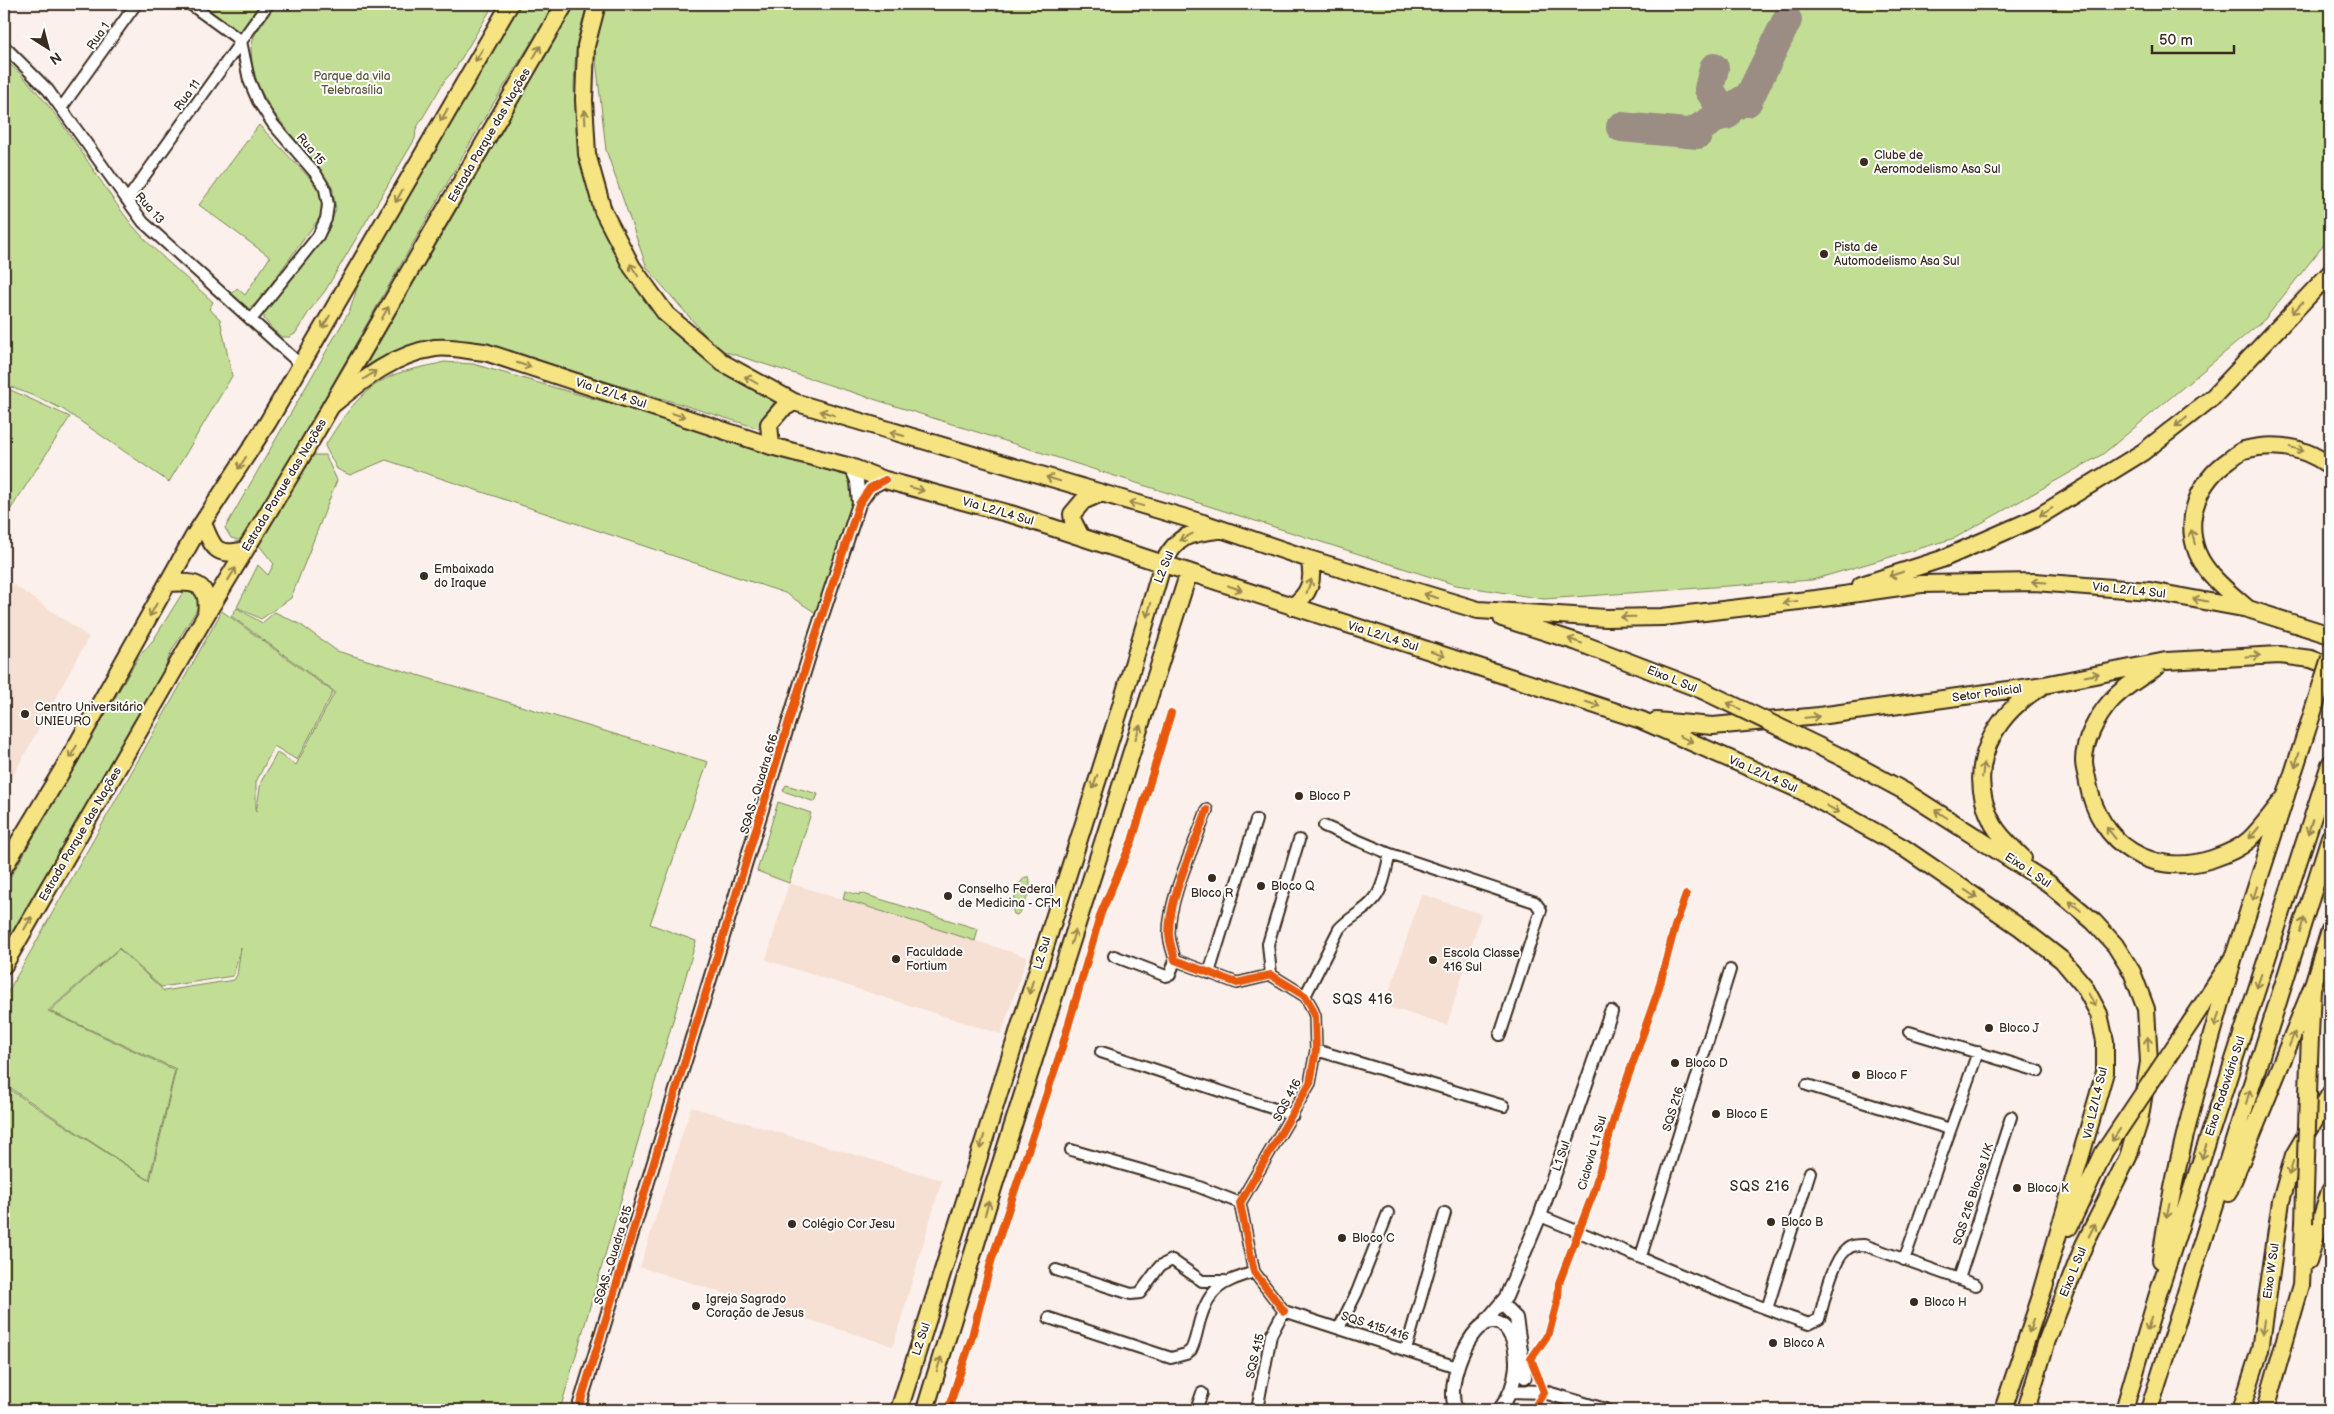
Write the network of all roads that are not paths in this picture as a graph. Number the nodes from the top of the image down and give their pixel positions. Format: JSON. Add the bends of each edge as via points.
{"nodes":[{"id":1,"x":136,"y":4,"type":"edge"},
{"id":2,"x":190,"y":4,"type":"edge"},
{"id":3,"x":268,"y":4,"type":"edge"},
{"id":4,"x":510,"y":4,"type":"edge"},
{"id":5,"x":565,"y":4,"type":"edge"},
{"id":6,"x":597,"y":4,"type":"edge"},
{"id":7,"x":241,"y":41,"type":"junction"},
{"id":8,"x":4,"y":46,"type":"edge"},
{"id":9,"x":62,"y":108,"type":"junction"},
{"id":10,"x":127,"y":200,"type":"junction"},
{"id":11,"x":2330,"y":273,"type":"edge"},
{"id":12,"x":251,"y":320,"type":"junction"},
{"id":13,"x":301,"y":364,"type":"junction"},
{"id":14,"x":794,"y":402,"type":"junction"},
{"id":15,"x":332,"y":406,"type":"junction"},
{"id":16,"x":771,"y":446,"type":"junction"},
{"id":17,"x":2330,"y":466,"type":"edge"},
{"id":18,"x":850,"y":468,"type":"junction"},
{"id":19,"x":885,"y":480,"type":"junction"},
{"id":20,"x":1099,"y":494,"type":"junction"},
{"id":21,"x":859,"y":504,"type":"junction"},
{"id":22,"x":203,"y":523,"type":"junction"},
{"id":23,"x":1220,"y":529,"type":"junction"},
{"id":24,"x":1082,"y":536,"type":"junction"},
{"id":25,"x":245,"y":550,"type":"junction"},
{"id":26,"x":1309,"y":560,"type":"junction"},
{"id":27,"x":1163,"y":563,"type":"junction"},
{"id":28,"x":1189,"y":572,"type":"junction"},
{"id":29,"x":168,"y":583,"type":"junction"},
{"id":30,"x":1816,"y":599,"type":"junction"},
{"id":31,"x":1292,"y":607,"type":"junction"},
{"id":32,"x":2248,"y":609,"type":"junction"},
{"id":33,"x":1478,"y":610,"type":"junction"},
{"id":34,"x":206,"y":616,"type":"junction"},
{"id":35,"x":2330,"y":635,"type":"edge"},
{"id":36,"x":2330,"y":658,"type":"edge"},
{"id":37,"x":2166,"y":660,"type":"junction"},
{"id":38,"x":2330,"y":666,"type":"edge"},
{"id":39,"x":2044,"y":684,"type":"junction"},
{"id":40,"x":1641,"y":720,"type":"junction"},
{"id":41,"x":1104,"y":755,"type":"junction"},
{"id":42,"x":1127,"y":762,"type":"junction"},
{"id":43,"x":2330,"y":764,"type":"edge"},
{"id":44,"x":2286,"y":796,"type":"junction"},
{"id":45,"x":1207,"y":810,"type":"dead end"},
{"id":46,"x":1256,"y":820,"type":"dead end"},
{"id":47,"x":1324,"y":826,"type":"dead end"},
{"id":48,"x":2330,"y":837,"type":"edge"},
{"id":49,"x":1299,"y":840,"type":"dead end"},
{"id":50,"x":1390,"y":854,"type":"junction"},
{"id":51,"x":4,"y":866,"type":"edge"},
{"id":52,"x":2048,"y":883,"type":"junction"},
{"id":53,"x":2330,"y":930,"type":"edge"},
{"id":54,"x":1114,"y":956,"type":"dead end"},
{"id":55,"x":2234,"y":956,"type":"junction"},
{"id":56,"x":1175,"y":960,"type":"junction"},
{"id":57,"x":4,"y":966,"type":"edge"},
{"id":58,"x":1730,"y":970,"type":"dead end"},
{"id":59,"x":1209,"y":973,"type":"junction"},
{"id":60,"x":1271,"y":975,"type":"junction"},
{"id":61,"x":2312,"y":988,"type":"junction"},
{"id":62,"x":1305,"y":996,"type":"junction"},
{"id":63,"x":1611,"y":1012,"type":"dead end"},
{"id":64,"x":1018,"y":1029,"type":"junction"},
{"id":65,"x":1909,"y":1032,"type":"dead end"},
{"id":66,"x":1042,"y":1034,"type":"junction"},
{"id":67,"x":1500,"y":1034,"type":"dead end"},
{"id":68,"x":1316,"y":1050,"type":"junction"},
{"id":69,"x":1101,"y":1052,"type":"dead end"},
{"id":70,"x":1978,"y":1052,"type":"junction"},
{"id":71,"x":2038,"y":1071,"type":"dead end"},
{"id":72,"x":1807,"y":1085,"type":"dead end"},
{"id":73,"x":2330,"y":1094,"type":"edge"},
{"id":74,"x":1504,"y":1106,"type":"dead end"},
{"id":75,"x":670,"y":1107,"type":"joint"},
{"id":76,"x":1292,"y":1115,"type":"junction"},
{"id":77,"x":2011,"y":1117,"type":"dead end"},
{"id":78,"x":1950,"y":1129,"type":"junction"},
{"id":79,"x":1071,"y":1150,"type":"dead end"},
{"id":80,"x":1810,"y":1172,"type":"dead end"},
{"id":81,"x":2330,"y":1192,"type":"edge"},
{"id":82,"x":1240,"y":1203,"type":"junction"},
{"id":83,"x":1388,"y":1213,"type":"dead end"},
{"id":84,"x":1445,"y":1213,"type":"dead end"},
{"id":85,"x":1540,"y":1216,"type":"junction"},
{"id":86,"x":1641,"y":1256,"type":"junction"},
{"id":87,"x":1904,"y":1260,"type":"junction"},
{"id":88,"x":1056,"y":1270,"type":"dead end"},
{"id":89,"x":1254,"y":1272,"type":"junction"},
{"id":90,"x":1959,"y":1279,"type":"junction"},
{"id":91,"x":1228,"y":1281,"type":"junction"},
{"id":92,"x":1976,"y":1285,"type":"dead end"},
{"id":93,"x":2300,"y":1285,"type":"junction"},
{"id":94,"x":2041,"y":1293,"type":"junction"},
{"id":95,"x":2187,"y":1295,"type":"junction"},
{"id":96,"x":2157,"y":1298,"type":"junction"},
{"id":97,"x":1506,"y":1303,"type":"junction"},
{"id":98,"x":1767,"y":1309,"type":"junction"},
{"id":99,"x":1284,"y":1310,"type":"junction"},
{"id":100,"x":1049,"y":1318,"type":"dead end"},
{"id":101,"x":1481,"y":1327,"type":"junction"},
{"id":102,"x":1507,"y":1327,"type":"junction"},
{"id":103,"x":1339,"y":1328,"type":"junction"},
{"id":104,"x":1406,"y":1350,"type":"junction"},
{"id":105,"x":1457,"y":1367,"type":"junction"},
{"id":106,"x":1521,"y":1373,"type":"junction"},
{"id":107,"x":2011,"y":1387,"type":"junction"},
{"id":108,"x":1510,"y":1392,"type":"junction"},
{"id":109,"x":1544,"y":1392,"type":"junction"},
{"id":110,"x":1202,"y":1393,"type":"dead end"},
{"id":111,"x":578,"y":1410,"type":"edge"},
{"id":112,"x":899,"y":1410,"type":"edge"},
{"id":113,"x":925,"y":1410,"type":"edge"},
{"id":114,"x":1196,"y":1410,"type":"edge"},
{"id":115,"x":1257,"y":1410,"type":"edge"},
{"id":116,"x":1456,"y":1410,"type":"edge"},
{"id":117,"x":1499,"y":1410,"type":"edge"},
{"id":118,"x":1605,"y":1410,"type":"edge"},
{"id":119,"x":1994,"y":1410,"type":"edge"},
{"id":120,"x":2003,"y":1410,"type":"edge"},
{"id":121,"x":2026,"y":1410,"type":"edge"},
{"id":122,"x":2124,"y":1410,"type":"edge"},
{"id":123,"x":2149,"y":1410,"type":"edge"},
{"id":124,"x":2241,"y":1410,"type":"edge"},
{"id":125,"x":2264,"y":1410,"type":"edge"}],
"edges":[{"from":1,"to":9,"type":"street","name":"Rua 1"},
{"from":2,"to":7,"type":"street"},
{"from":3,"to":7,"type":"street","name":"Rua 11"},
{"from":4,"to":13,"type":"main road","one_way":true},
{"from":15,"to":5,"type":"main road","name":"Estrada Parque das Nações","one_way":true},
{"from":14,"to":6,"type":"main road","name":"Via L2/L4 Sul","one_way":true,"via":[[723,363],[666,314],[632,267],[603,211],[587,154],[584,100],[586,46]]},
{"from":7,"to":10,"type":"street","name":"Rua 11"},
{"from":7,"to":12,"type":"street","name":"Rua 15","via":[[249,80],[258,101],[273,124],[316,174],[325,189],[328,205],[318,236]]},
{"from":8,"to":9,"type":"street","name":"Rua 13","via":[[39,79]]},
{"from":9,"to":10,"type":"street","name":"Rua 13"},
{"from":10,"to":12,"type":"street","name":"Rua 13","via":[[143,222]]},
{"from":11,"to":30,"type":"main road","one_way":true,"via":[[2213,397],[2144,452],[2036,518],[1942,559]]},
{"from":12,"to":13,"type":"street","name":"Rua 13"},
{"from":13,"to":22,"type":"main road","one_way":true},
{"from":14,"to":16,"type":"main road","via":[[782,409],[769,424]]},
{"from":20,"to":14,"type":"main road","name":"Via L2/L4 Sul","one_way":true},
{"from":15,"to":16,"type":"main road","name":"Via L2/L4 Sul","one_way":true,"via":[[371,374],[409,354],[437,348],[476,351]]},
{"from":15,"to":25,"type":"main road","name":"Estrada Parque das Nações"},
{"from":16,"to":18,"type":"main road","name":"Via L2/L4 Sul"},
{"from":32,"to":17,"type":"main road","one_way":true,"via":[[2216,579],[2198,554],[2191,527],[2198,494],[2214,470],[2242,450],[2295,447],[2319,457]]},
{"from":18,"to":19,"type":"main road","name":"Via L2/L4 Sul"},
{"from":18,"to":21,"type":"street","name":"SGAS - Quadra 616","via":[[857,481]]},
{"from":19,"to":21,"type":"street","name":"SGAS - Quadra 616","via":[[870,488]]},
{"from":19,"to":24,"type":"main road","name":"Via L2/L4 Sul","one_way":true},
{"from":23,"to":20,"type":"main road","name":"Via L2/L4 Sul","one_way":true},
{"from":20,"to":24,"type":"main road","via":[[1083,501],[1072,514],[1076,529]]},
{"from":21,"to":75,"type":"street","name":"SGAS - Quadra 616"},
{"from":22,"to":25,"type":"main road","via":[[212,545],[220,552],[230,554]]},
{"from":22,"to":29,"type":"main road"},
{"from":23,"to":26,"type":"main road","name":"Via L2/L4 Sul"},
{"from":23,"to":27,"type":"main road","name":"L2 Sul","one_way":true,"via":[[1182,538],[1172,546]]},
{"from":24,"to":27,"type":"main road","name":"Via L2/L4 Sul"},
{"from":34,"to":25,"type":"main road","name":"Estrada Parque das Nações","one_way":true},
{"from":31,"to":26,"type":"main road","one_way":true,"via":[[1302,599],[1311,584]]},
{"from":33,"to":26,"type":"main road","name":"Via L2/L4 Sul","one_way":true},
{"from":27,"to":28,"type":"main road","name":"Via L2/L4 Sul"},
{"from":27,"to":41,"type":"main road","name":"L2 Sul","one_way":true},
{"from":28,"to":31,"type":"main road","name":"Via L2/L4 Sul","one_way":true},
{"from":42,"to":28,"type":"main road","name":"L2 Sul","one_way":true},
{"from":29,"to":34,"type":"main road","via":[[198,585],[205,592]]},
{"from":29,"to":51,"type":"main road","one_way":true,"via":[[69,759]]},
{"from":32,"to":30,"type":"main road","name":"Via L2/L4 Sul","one_way":true,"via":[[2150,591],[2036,582],[1921,584]]},
{"from":30,"to":33,"type":"main road","name":"Via L2/L4 Sul","one_way":true,"via":[[1662,617],[1606,618]]},
{"from":31,"to":40,"type":"main road","name":"Via L2/L4 Sul","one_way":true},
{"from":32,"to":35,"type":"main road","name":"Via L2/L4 Sul"},
{"from":52,"to":33,"type":"main road","name":"Eixo L Sul","one_way":true,"bridge":true,"via":[[1904,791],[1702,690],[1577,642]]},
{"from":57,"to":34,"type":"main road","name":"Estrada Parque das Nações","one_way":true},
{"from":36,"to":44,"type":"main road","one_way":true,"bridge":true},
{"from":37,"to":38,"type":"main road","name":"Setor Policial","one_way":true,"via":[[2280,655]]},
{"from":39,"to":37,"type":"main road","name":"Setor Policial","one_way":true},
{"from":44,"to":37,"type":"main road","one_way":true,"via":[[2248,840],[2224,855],[2197,864],[2170,865],[2142,858],[2121,845],[2107,829],[2091,800],[2084,760],[2092,730],[2110,703],[2129,685]]},
{"from":40,"to":39,"type":"main road","name":"Setor Policial","one_way":true,"via":[[1732,724],[1819,716]]},
{"from":52,"to":39,"type":"main road","one_way":true,"via":[[1992,823],[1984,800],[1982,774],[1987,743],[2002,719]]},
{"from":40,"to":94,"type":"main road","name":"Via L2/L4 Sul","one_way":true,"via":[[1800,790],[1904,848],[2021,928],[2062,960],[2084,986],[2099,1014],[2105,1072]]},
{"from":41,"to":42,"type":"main road","via":[[1120,753]]},
{"from":41,"to":64,"type":"main road","name":"L2 Sul","one_way":true},
{"from":66,"to":42,"type":"main road","name":"L2 Sul","one_way":true},
{"from":43,"to":96,"type":"main road","name":"Eixo Rodoviário Sul","one_way":true},
{"from":44,"to":55,"type":"main road","one_way":true},
{"from":45,"to":56,"type":"street","via":[[1170,921],[1169,935]]},
{"from":46,"to":59,"type":"street"},
{"from":47,"to":50,"type":"street"},
{"from":95,"to":48,"type":"main road","name":"Eixo Rodoviário Sul","one_way":true},
{"from":49,"to":60,"type":"street","via":[[1268,944]]},
{"from":50,"to":62,"type":"street","via":[[1374,900],[1339,929]]},
{"from":50,"to":67,"type":"street","via":[[1539,906],[1541,910]]},
{"from":121,"to":52,"type":"main road","name":"Eixo L Sul","one_way":true,"via":[[2047,1340],[2084,1246],[2128,1158],[2139,1122],[2149,1062],[2146,1009],[2132,972],[2104,933]]},
{"from":53,"to":61,"type":"main road"},
{"from":54,"to":56,"type":"street","via":[[1166,976],[1170,975]]},
{"from":55,"to":94,"type":"main road","name":"Eixo L Sul","one_way":true,"bridge":true,"via":[[2104,1152]]},
{"from":55,"to":96,"type":"main road","one_way":true,"via":[[2184,1139],[2167,1216]]},
{"from":56,"to":59,"type":"street"},
{"from":58,"to":86,"type":"street","name":"SQS 216"},
{"from":59,"to":60,"type":"street","via":[[1237,982]]},
{"from":60,"to":62,"type":"street"},
{"from":61,"to":93,"type":"main road","bridge":true},
{"from":95,"to":61,"type":"main road","one_way":true},
{"from":62,"to":68,"type":"street","name":"SQS 416","via":[[1315,1016]]},
{"from":63,"to":85,"type":"street","name":"L1 Sul"},
{"from":64,"to":66,"type":"main road","via":[[1026,1035]]},
{"from":64,"to":112,"type":"main road","name":"L2 Sul","one_way":true},
{"from":65,"to":70,"type":"street"},
{"from":113,"to":66,"type":"main road","name":"L2 Sul","one_way":true},
{"from":68,"to":74,"type":"street"},
{"from":68,"to":76,"type":"street","name":"SQS 416","via":[[1310,1083]]},
{"from":69,"to":76,"type":"street","name":"SQS 416"},
{"from":70,"to":71,"type":"street"},
{"from":70,"to":78,"type":"street"},
{"from":72,"to":78,"type":"street"},
{"from":73,"to":124,"type":"main road","name":"Eixo W Sul","one_way":true,"via":[[2294,1155],[2280,1201],[2260,1350]]},
{"from":75,"to":111,"type":"street","name":"SGAS - Quadra 615"},
{"from":76,"to":82,"type":"street","name":"SQS 416"},
{"from":77,"to":90,"type":"street","name":"SQS 216 Blocos I/K"},
{"from":78,"to":87,"type":"street"},
{"from":79,"to":82,"type":"street","via":[[1194,1185]]},
{"from":80,"to":98,"type":"street"},
{"from":81,"to":93,"type":"main road"},
{"from":82,"to":89,"type":"street"},
{"from":83,"to":103,"type":"street"},
{"from":84,"to":104,"type":"street"},
{"from":85,"to":86,"type":"street"},
{"from":85,"to":97,"type":"street","name":"L1 Sul"},
{"from":86,"to":98,"type":"street"},
{"from":87,"to":90,"type":"street"},
{"from":87,"to":98,"type":"street","via":[[1864,1245],[1854,1245],[1838,1259],[1815,1323],[1809,1324]]},
{"from":88,"to":91,"type":"street","via":[[1131,1294],[1140,1293],[1160,1266],[1172,1260],[1202,1281]]},
{"from":89,"to":91,"type":"street"},
{"from":89,"to":99,"type":"street"},
{"from":90,"to":92,"type":"street"},
{"from":91,"to":100,"type":"street","via":[[1208,1296],[1192,1350],[1177,1357],[1171,1358]]},
{"from":93,"to":125,"type":"main road"},
{"from":94,"to":107,"type":"main road","name":"Eixo L Sul","one_way":true},
{"from":95,"to":123,"type":"main road","name":"Eixo Rodoviário Sul"},
{"from":96,"to":122,"type":"main road","name":"Eixo Rodoviário Sul","one_way":true},
{"from":97,"to":101,"type":"street","name":"L1 Sul"},
{"from":97,"to":102,"type":"street","name":"L1 Sul"},
{"from":97,"to":106,"type":"street","via":[[1516,1318]]},
{"from":99,"to":103,"type":"street","name":"SQS 415/416"},
{"from":99,"to":115,"type":"street","name":"SQS 415","via":[[1272,1335]]},
{"from":101,"to":102,"type":"street","via":[[1490,1321]]},
{"from":101,"to":105,"type":"street","name":"L1 Sul","via":[[1465,1346]]},
{"from":102,"to":106,"type":"street","name":"L1 Sul"},
{"from":103,"to":104,"type":"street","name":"SQS 415/416"},
{"from":104,"to":105,"type":"street","name":"SQS 415/416"},
{"from":105,"to":116,"type":"street","name":"L1 Sul","via":[[1454,1387]]},
{"from":106,"to":108,"type":"street"},
{"from":106,"to":109,"type":"street"},
{"from":107,"to":119,"type":"main road"},
{"from":107,"to":120,"type":"main road","name":"Eixo L Sul"},
{"from":108,"to":109,"type":"street"},
{"from":108,"to":117,"type":"street"},
{"from":109,"to":118,"type":"street"},
{"from":110,"to":114,"type":"street"}]}
